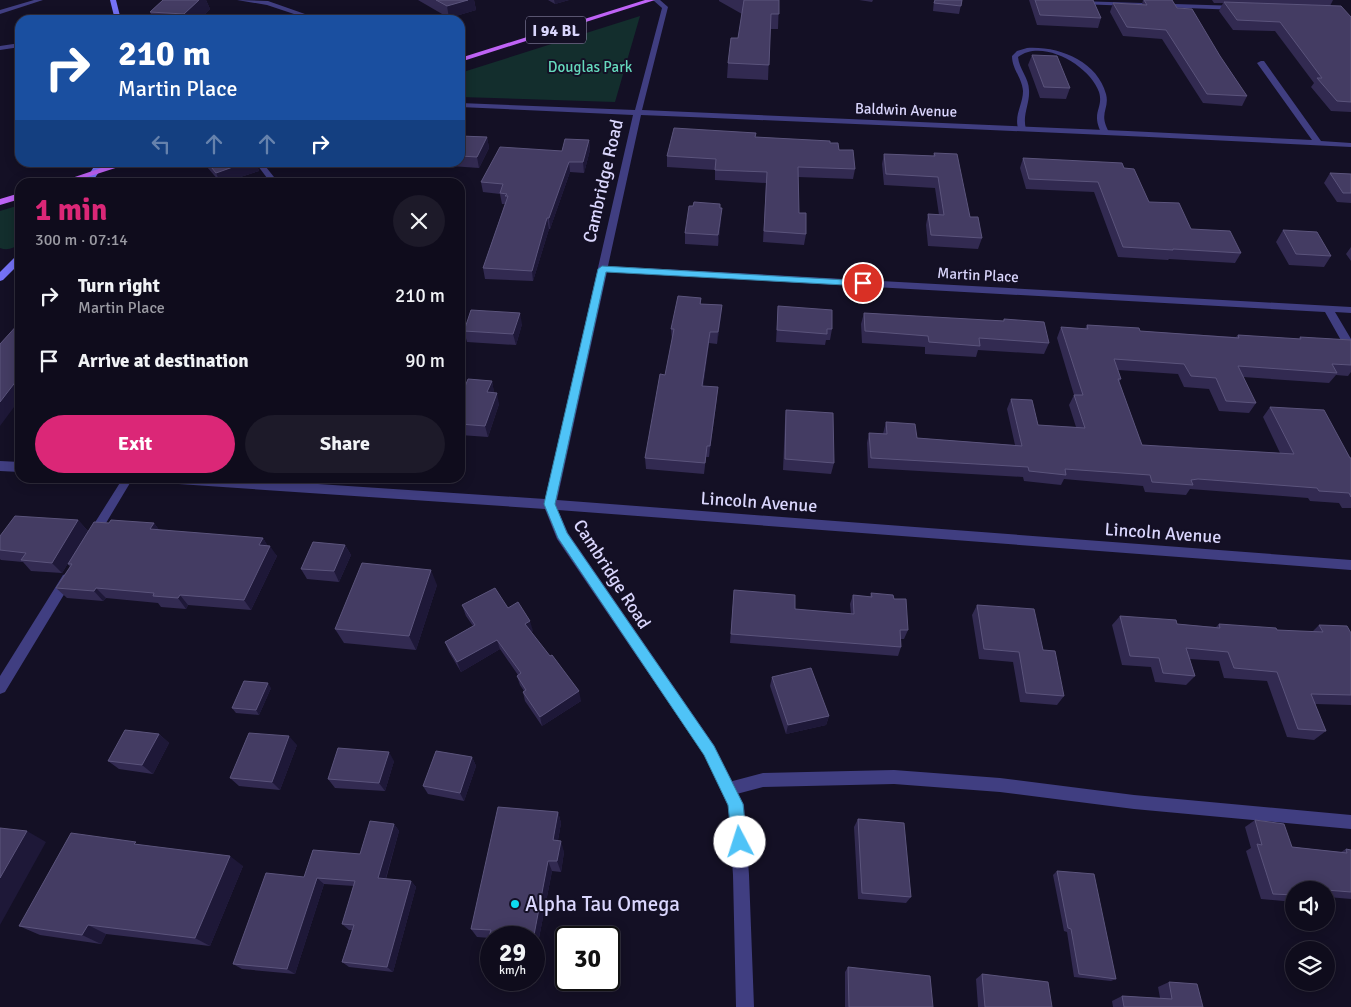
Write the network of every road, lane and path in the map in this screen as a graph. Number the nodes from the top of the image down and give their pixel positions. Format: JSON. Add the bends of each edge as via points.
{"nodes":[{"id":1,"x":40,"y":0,"type":"edge"},
{"id":2,"x":113,"y":0,"type":"edge"},
{"id":3,"x":240,"y":0,"type":"edge"},
{"id":4,"x":253,"y":0,"type":"edge"},
{"id":5,"x":652,"y":0,"type":"edge"},
{"id":6,"x":656,"y":0,"type":"edge"},
{"id":7,"x":1067,"y":1,"type":"edge"},
{"id":8,"x":1191,"y":3,"type":"edge"},
{"id":9,"x":1243,"y":8,"type":"edge"},
{"id":10,"x":0,"y":12,"type":"edge"},
{"id":11,"x":117,"y":15,"type":"edge"},
{"id":12,"x":304,"y":15,"type":"edge"},
{"id":13,"x":15,"y":45,"type":"edge"},
{"id":14,"x":0,"y":48,"type":"edge"},
{"id":15,"x":465,"y":58,"type":"edge"},
{"id":16,"x":1261,"y":63,"type":"dead end"},
{"id":17,"x":465,"y":105,"type":"edge"},
{"id":18,"x":638,"y":112,"type":"junction"},
{"id":19,"x":1022,"y":129,"type":"junction"},
{"id":20,"x":1105,"y":132,"type":"junction"},
{"id":21,"x":1319,"y":144,"type":"junction"},
{"id":22,"x":1351,"y":145,"type":"edge"},
{"id":23,"x":99,"y":167,"type":"edge"},
{"id":24,"x":114,"y":167,"type":"edge"},
{"id":25,"x":262,"y":167,"type":"edge"},
{"id":26,"x":95,"y":173,"type":"junction"},
{"id":27,"x":78,"y":178,"type":"edge"},
{"id":28,"x":91,"y":178,"type":"edge"},
{"id":29,"x":271,"y":178,"type":"edge"},
{"id":30,"x":15,"y":198,"type":"edge"},
{"id":31,"x":0,"y":202,"type":"edge"},
{"id":32,"x":15,"y":261,"type":"edge"},
{"id":33,"x":602,"y":269,"type":"junction"},
{"id":34,"x":2,"y":273,"type":"edge"},
{"id":35,"x":1328,"y":309,"type":"junction"},
{"id":36,"x":1351,"y":310,"type":"edge"},
{"id":37,"x":1351,"y":348,"type":"edge"},
{"id":38,"x":0,"y":466,"type":"edge"},
{"id":39,"x":15,"y":468,"type":"edge"},
{"id":40,"x":125,"y":483,"type":"edge"},
{"id":41,"x":238,"y":483,"type":"edge"},
{"id":42,"x":550,"y":504,"type":"junction"},
{"id":43,"x":85,"y":549,"type":"edge"},
{"id":44,"x":75,"y":565,"type":"edge"},
{"id":45,"x":1351,"y":565,"type":"edge"},
{"id":46,"x":0,"y":688,"type":"edge"},
{"id":47,"x":729,"y":789,"type":"junction"},
{"id":48,"x":1351,"y":822,"type":"edge"},
{"id":49,"x":745,"y":1007,"type":"edge"}],
"edges":[{"from":1,"to":10,"type":"lane"},
{"from":2,"to":11,"type":"street"},
{"from":3,"to":4,"type":"street"},
{"from":4,"to":12,"type":"street"},
{"from":5,"to":15,"type":"main road","number":"I 94 BL"},
{"from":6,"to":18,"type":"street","name":"Cambridge Road","via":[[664,7]]},
{"from":7,"to":8,"type":"street"},
{"from":8,"to":9,"type":"street"},
{"from":13,"to":14,"type":"lane"},
{"from":16,"to":21,"type":"street"},
{"from":17,"to":18,"type":"street","name":"Baldwin Avenue"},
{"from":18,"to":19,"type":"street","name":"Baldwin Avenue"},
{"from":18,"to":33,"type":"street","name":"Cambridge Road"},
{"from":19,"to":20,"type":"street","name":"Baldwin Avenue"},
{"from":19,"to":20,"type":"lane","via":[[1019,118],[1026,87],[1014,61],[1015,56],[1019,52],[1040,50],[1071,57],[1095,78],[1104,96],[1100,122]]},
{"from":20,"to":21,"type":"street","name":"Baldwin Avenue"},
{"from":21,"to":22,"type":"street","name":"Baldwin Avenue"},
{"from":23,"to":26,"type":"street"},
{"from":24,"to":26,"type":"main road"},
{"from":25,"to":29,"type":"lane"},
{"from":26,"to":27,"type":"main road"},
{"from":26,"to":28,"type":"street"},
{"from":30,"to":31,"type":"main road"},
{"from":32,"to":34,"type":"street"},
{"from":33,"to":35,"type":"street","name":"Martin Place"},
{"from":33,"to":42,"type":"street","name":"Cambridge Road"},
{"from":35,"to":36,"type":"street","name":"Martin Place"},
{"from":35,"to":37,"type":"street"},
{"from":38,"to":39,"type":"street"},
{"from":40,"to":43,"type":"lane"},
{"from":41,"to":42,"type":"street","name":"Lincoln Avenue"},
{"from":42,"to":45,"type":"street","name":"Lincoln Avenue"},
{"from":42,"to":47,"type":"street","name":"Cambridge Road","via":[[562,535],[709,750]]},
{"from":44,"to":46,"type":"lane"},
{"from":47,"to":48,"type":"lane","via":[[764,780],[894,777]]},
{"from":47,"to":49,"type":"street","name":"Cambridge Road","via":[[736,804],[739,826]]}]}
